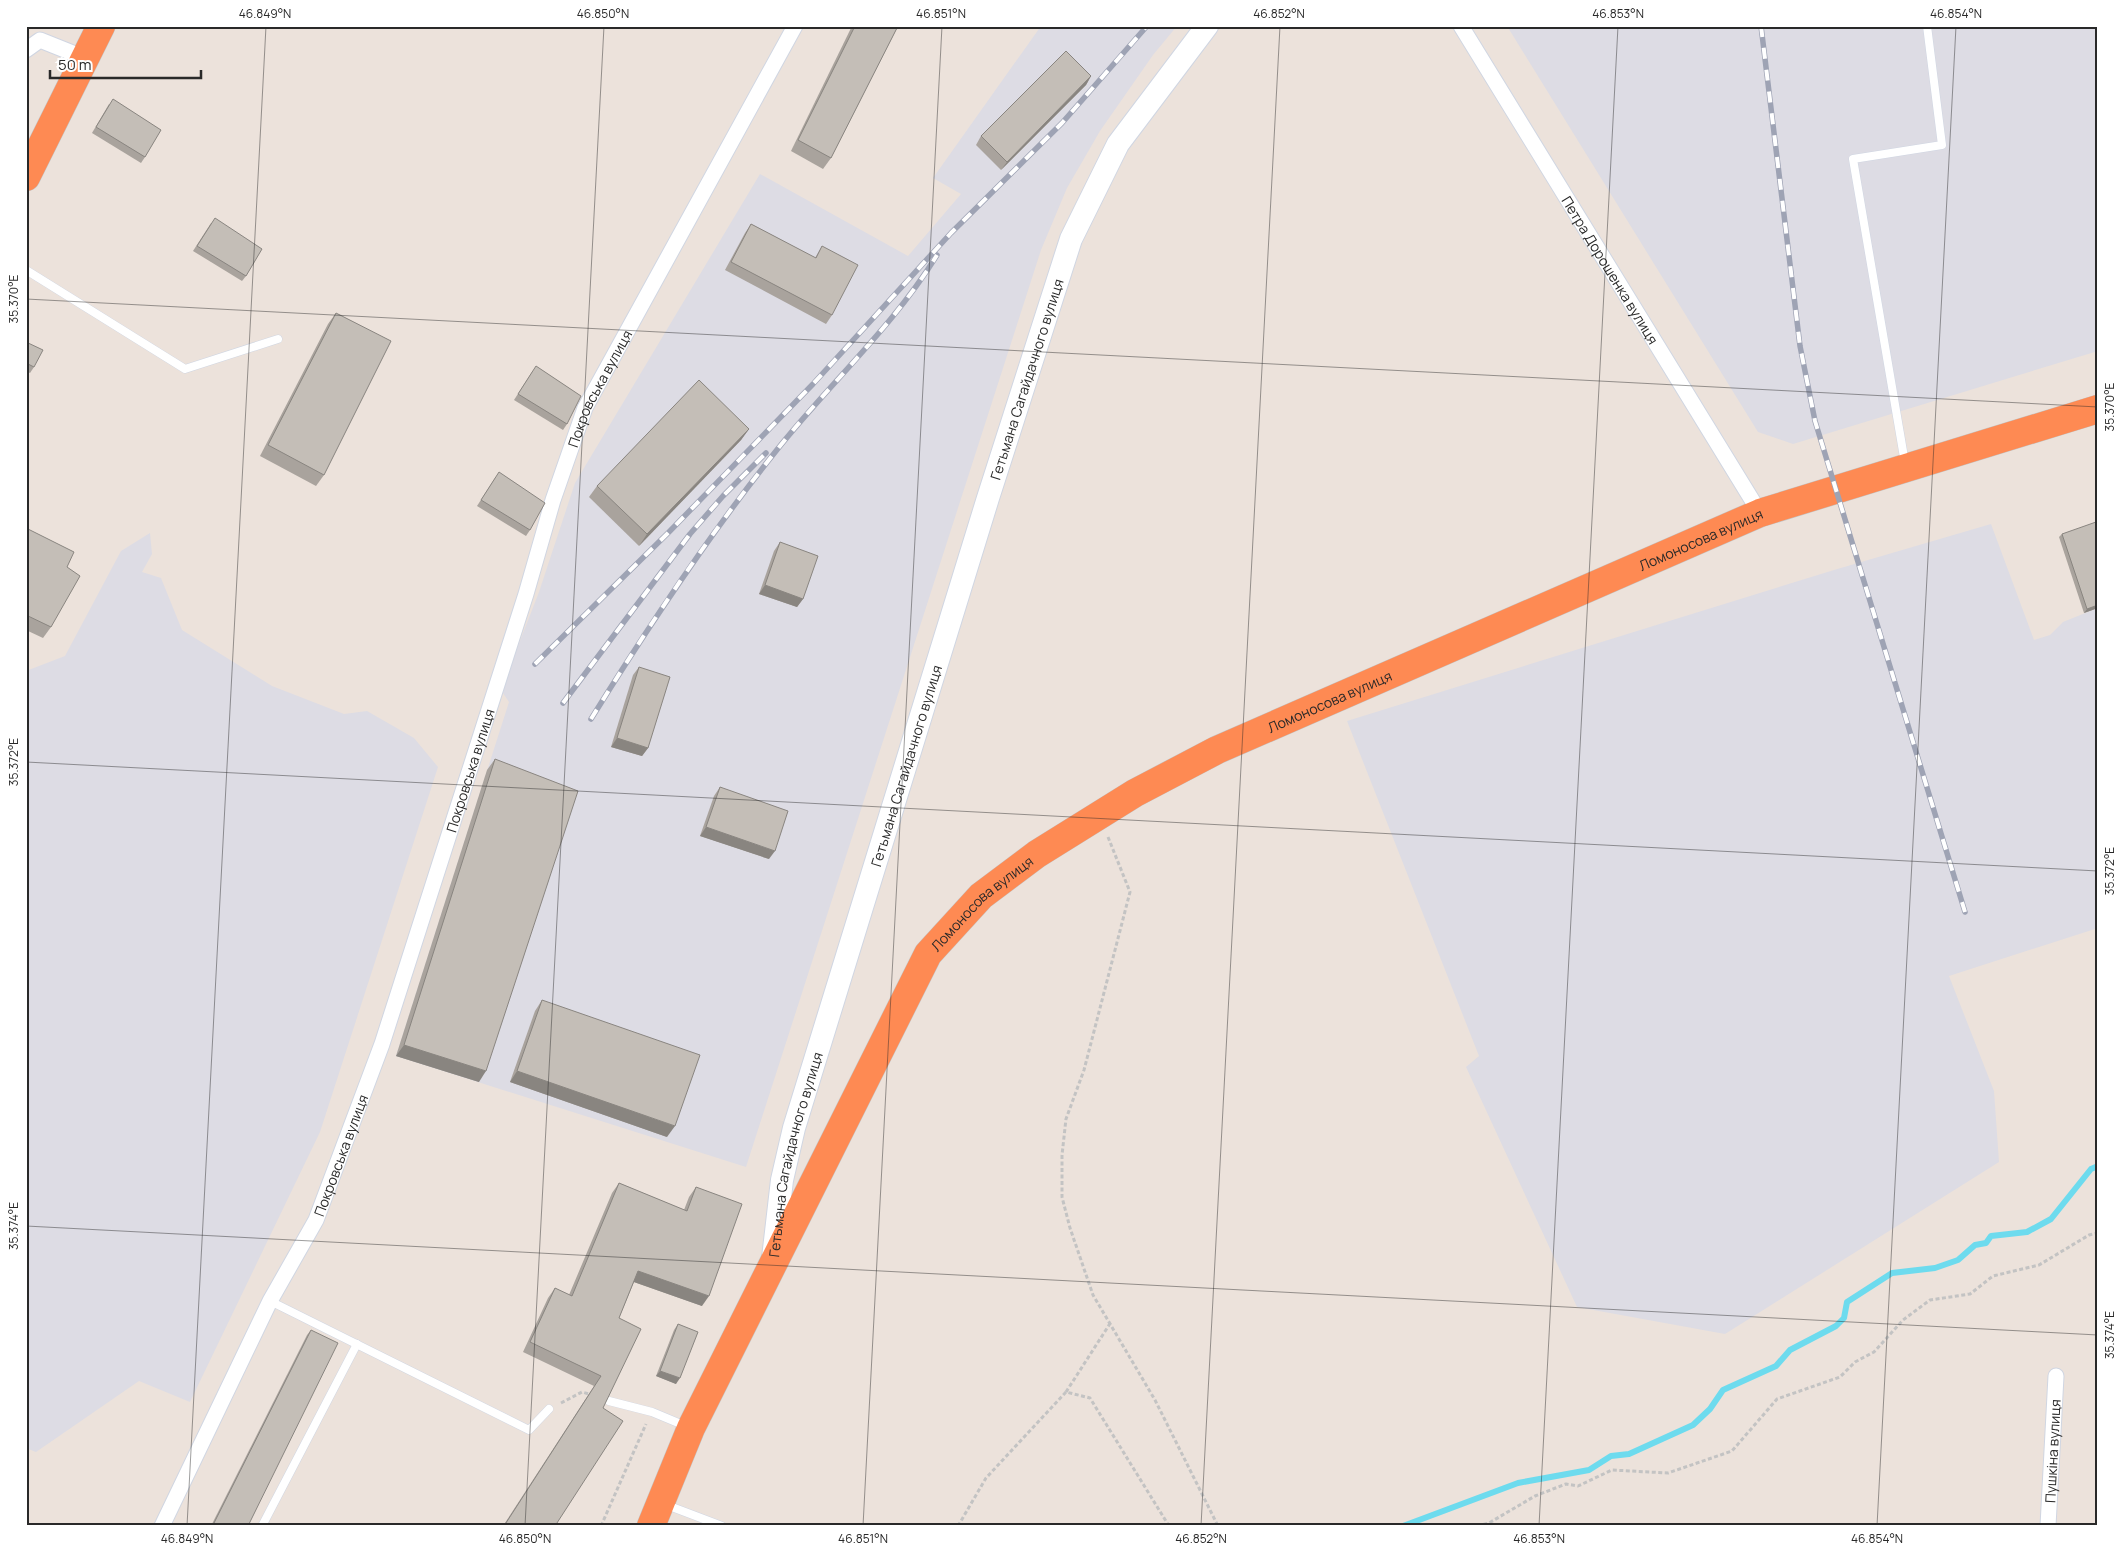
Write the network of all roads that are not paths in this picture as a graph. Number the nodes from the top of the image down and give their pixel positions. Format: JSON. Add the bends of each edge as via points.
{"nodes":[{"id":1,"x":101,"y":26,"type":"edge"},
{"id":2,"x":795,"y":26,"type":"edge"},
{"id":3,"x":1207,"y":26,"type":"edge"},
{"id":4,"x":1460,"y":26,"type":"edge"},
{"id":5,"x":1927,"y":26,"type":"edge"},
{"id":6,"x":26,"y":50,"type":"edge"},
{"id":7,"x":85,"y":58,"type":"junction"},
{"id":8,"x":26,"y":178,"type":"edge"},
{"id":9,"x":26,"y":270,"type":"edge"},
{"id":10,"x":278,"y":339,"type":"dead end"},
{"id":11,"x":2098,"y":409,"type":"edge"},
{"id":12,"x":1905,"y":468,"type":"junction"},
{"id":13,"x":1760,"y":513,"type":"junction"},
{"id":14,"x":773,"y":1262,"type":"junction"},
{"id":15,"x":270,"y":1301,"type":"junction"},
{"id":16,"x":357,"y":1344,"type":"junction"},
{"id":17,"x":2056,"y":1376,"type":"dead end"},
{"id":18,"x":609,"y":1401,"type":"edge"},
{"id":19,"x":549,"y":1409,"type":"road end"},
{"id":20,"x":691,"y":1428,"type":"junction"},
{"id":21,"x":655,"y":1514,"type":"edge"},
{"id":22,"x":162,"y":1526,"type":"edge"},
{"id":23,"x":262,"y":1526,"type":"edge"},
{"id":24,"x":722,"y":1526,"type":"edge"},
{"id":25,"x":2048,"y":1526,"type":"edge"}],
"edges":[{"from":1,"to":7,"type":"highway"},
{"from":2,"to":15,"type":"street","name":"Покровська вулиця","via":[[585,408],[553,500],[523,604],[382,1044],[316,1220]]},
{"from":3,"to":14,"type":"street","name":"Гетьмана Сагайдачного вулиця","via":[[1118,144],[1071,239],[794,1128],[782,1180]]},
{"from":4,"to":13,"type":"street","name":"Петра Дорошенка вулиця"},
{"from":5,"to":12,"type":"lane","via":[[1942,146],[1853,159]]},
{"from":6,"to":7,"type":"street","via":[[40,40]]},
{"from":7,"to":8,"type":"highway"},
{"from":9,"to":10,"type":"lane","via":[[185,369]]},
{"from":11,"to":12,"type":"highway","name":"Ломоносова вулиця"},
{"from":12,"to":13,"type":"highway","name":"Ломоносова вулиця"},
{"from":13,"to":14,"type":"highway","name":"Ломоносова вулиця","via":[[1217,750],[1099,815],[1037,854],[981,896],[928,954]]},
{"from":14,"to":20,"type":"highway","name":"Гетьмана Сагайдачного вулиця"},
{"from":15,"to":16,"type":"lane"},
{"from":15,"to":22,"type":"street","name":"Покровська вулиця"},
{"from":16,"to":19,"type":"lane","via":[[529,1430]]},
{"from":16,"to":23,"type":"lane"},
{"from":17,"to":25,"type":"street","name":"Пушкіна вулиця"},
{"from":18,"to":20,"type":"lane","via":[[652,1412]]},
{"from":20,"to":21,"type":"highway","name":"Гетьмана Сагайдачного вулиця"},
{"from":21,"to":24,"type":"lane"}]}
